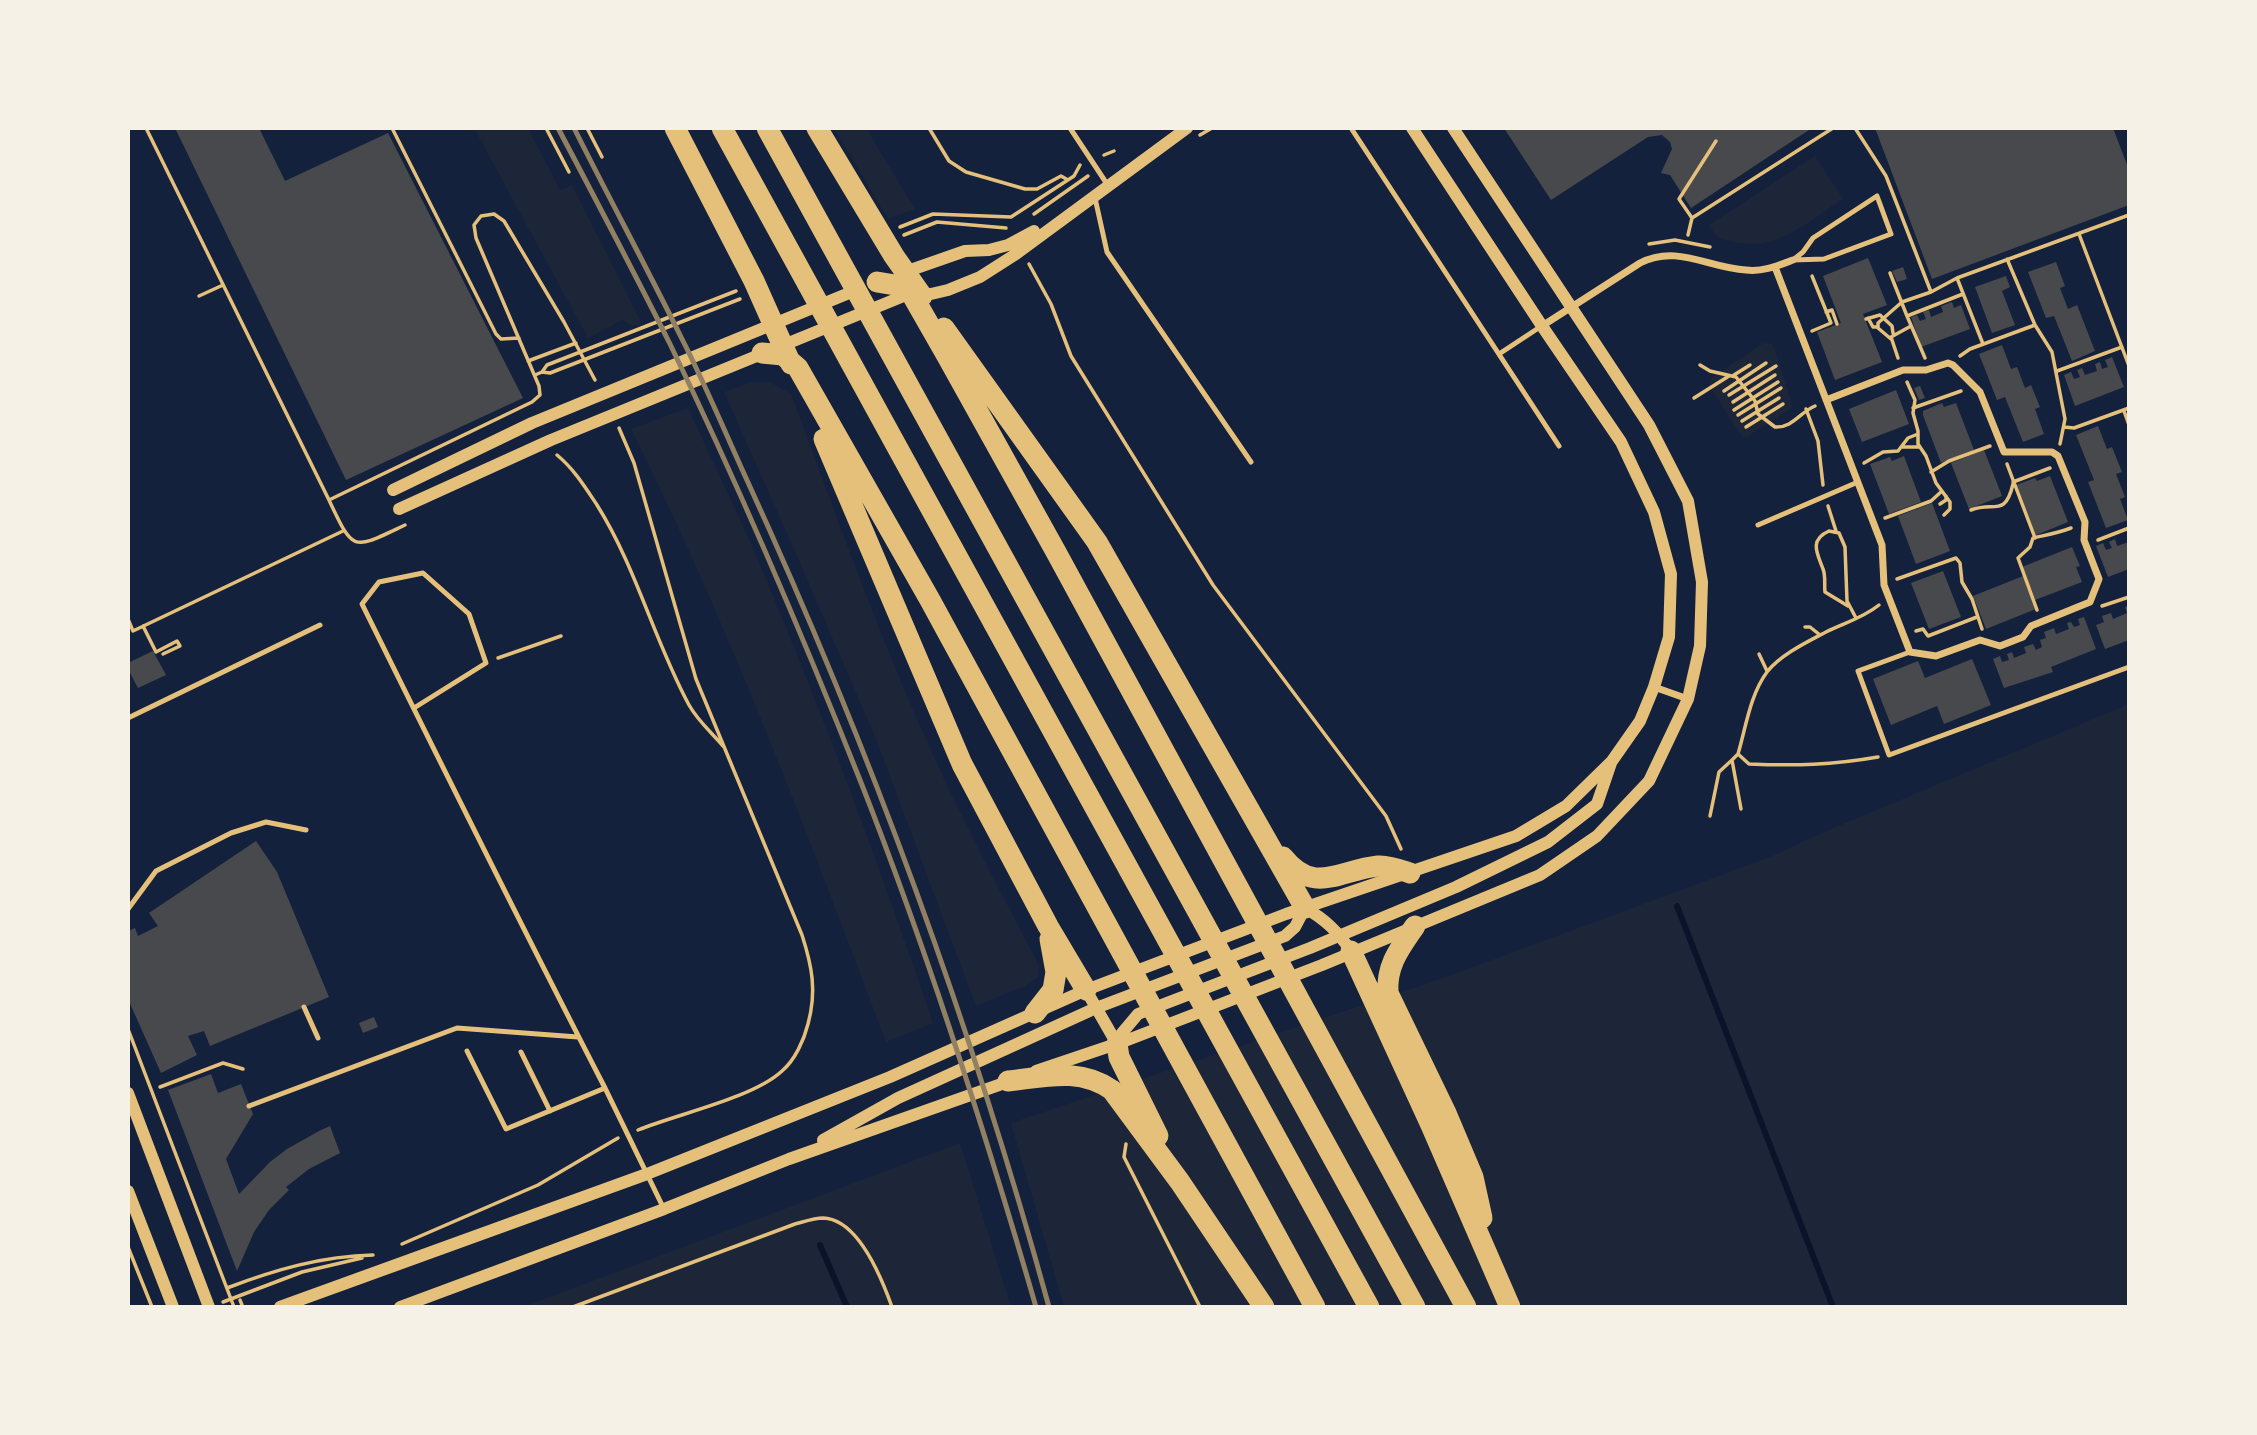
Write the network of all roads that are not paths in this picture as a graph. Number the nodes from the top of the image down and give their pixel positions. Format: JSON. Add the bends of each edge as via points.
{"nodes":[{"id":1,"x":675,"y":128,"type":"edge"},
{"id":2,"x":722,"y":128,"type":"edge"},
{"id":3,"x":767,"y":128,"type":"edge"},
{"id":4,"x":817,"y":128,"type":"edge"},
{"id":5,"x":1070,"y":128,"type":"edge"},
{"id":6,"x":1187,"y":128,"type":"edge"},
{"id":7,"x":1351,"y":128,"type":"edge"},
{"id":8,"x":1412,"y":128,"type":"edge"},
{"id":9,"x":1453,"y":128,"type":"edge"},
{"id":10,"x":1107,"y":184,"type":"junction"},
{"id":11,"x":1095,"y":195,"type":"junction"},
{"id":12,"x":1072,"y":212,"type":"junction"},
{"id":13,"x":1793,"y":260,"type":"junction"},
{"id":14,"x":1775,"y":267,"type":"junction"},
{"id":15,"x":877,"y":282,"type":"junction"},
{"id":16,"x":911,"y":293,"type":"junction"},
{"id":17,"x":1571,"y":307,"type":"junction"},
{"id":18,"x":1542,"y":326,"type":"junction"},
{"id":19,"x":762,"y":353,"type":"junction"},
{"id":20,"x":1499,"y":354,"type":"junction"},
{"id":21,"x":1827,"y":401,"type":"junction"},
{"id":22,"x":1559,"y":446,"type":"dead end"},
{"id":23,"x":1251,"y":461,"type":"dead end"},
{"id":24,"x":1858,"y":482,"type":"junction"},
{"id":25,"x":393,"y":490,"type":"dead end"},
{"id":26,"x":399,"y":509,"type":"dead end"},
{"id":27,"x":1758,"y":525,"type":"dead end"},
{"id":28,"x":320,"y":625,"type":"dead end"},
{"id":29,"x":1910,"y":652,"type":"junction"},
{"id":30,"x":2129,"y":667,"type":"edge"},
{"id":31,"x":1654,"y":687,"type":"junction"},
{"id":32,"x":1688,"y":699,"type":"junction"},
{"id":33,"x":414,"y":708,"type":"junction"},
{"id":34,"x":128,"y":718,"type":"edge"},
{"id":35,"x":1612,"y":761,"type":"junction"},
{"id":36,"x":1251,"y":811,"type":"junction"},
{"id":37,"x":306,"y":830,"type":"dead end"},
{"id":38,"x":1410,"y":873,"type":"junction"},
{"id":39,"x":128,"y":909,"type":"edge"},
{"id":40,"x":1296,"y":911,"type":"junction"},
{"id":41,"x":1048,"y":926,"type":"junction"},
{"id":42,"x":1415,"y":926,"type":"junction"},
{"id":43,"x":1345,"y":943,"type":"junction"},
{"id":44,"x":1095,"y":994,"type":"junction"},
{"id":45,"x":304,"y":1007,"type":"dead end"},
{"id":46,"x":1035,"y":1013,"type":"junction"},
{"id":47,"x":579,"y":1037,"type":"junction"},
{"id":48,"x":318,"y":1038,"type":"dead end"},
{"id":49,"x":1121,"y":1039,"type":"junction"},
{"id":50,"x":467,"y":1051,"type":"dead end"},
{"id":51,"x":520,"y":1052,"type":"dead end"},
{"id":52,"x":1008,"y":1081,"type":"junction"},
{"id":53,"x":605,"y":1087,"type":"junction"},
{"id":54,"x":128,"y":1093,"type":"edge"},
{"id":55,"x":249,"y":1106,"type":"dead end"},
{"id":56,"x":550,"y":1111,"type":"junction"},
{"id":57,"x":789,"y":1158,"type":"junction"},
{"id":58,"x":647,"y":1174,"type":"junction"},
{"id":59,"x":1180,"y":1182,"type":"junction"},
{"id":60,"x":128,"y":1191,"type":"edge"},
{"id":61,"x":664,"y":1209,"type":"junction"},
{"id":62,"x":1494,"y":1268,"type":"junction"},
{"id":63,"x":173,"y":1307,"type":"edge"},
{"id":64,"x":209,"y":1307,"type":"edge"},
{"id":65,"x":280,"y":1307,"type":"edge"},
{"id":66,"x":400,"y":1307,"type":"edge"},
{"id":67,"x":1265,"y":1307,"type":"edge"},
{"id":68,"x":1315,"y":1307,"type":"edge"},
{"id":69,"x":1369,"y":1307,"type":"edge"},
{"id":70,"x":1415,"y":1307,"type":"edge"},
{"id":71,"x":1466,"y":1307,"type":"edge"},
{"id":72,"x":1510,"y":1307,"type":"edge"}],
"edges":[{"from":1,"to":41,"type":"highway","via":[[760,294],[962,764]]},
{"from":2,"to":69,"type":"highway"},
{"from":3,"to":70,"type":"highway"},
{"from":4,"to":36,"type":"highway","via":[[894,256],[1097,542]]},
{"from":5,"to":10,"type":"lane"},
{"from":6,"to":10,"type":"street"},
{"from":7,"to":20,"type":"lane"},
{"from":8,"to":18,"type":"street"},
{"from":9,"to":17,"type":"street"},
{"from":10,"to":11,"type":"street"},
{"from":11,"to":12,"type":"street"},
{"from":11,"to":23,"type":"lane","via":[[1107,252]]},
{"from":12,"to":15,"type":"street","via":[[1008,244],[965,251]]},
{"from":12,"to":16,"type":"street","via":[[980,277],[931,294]]},
{"from":13,"to":13,"type":"lane","via":[[1824,259],[1891,234],[1877,195],[1813,238]]},
{"from":13,"to":14,"type":"street"},
{"from":14,"to":17,"type":"street","via":[[1736,270],[1682,256],[1657,257]]},
{"from":14,"to":21,"type":"street"},
{"from":15,"to":16,"type":"highway"},
{"from":15,"to":25,"type":"street","via":[[560,411]]},
{"from":16,"to":19,"type":"street"},
{"from":16,"to":71,"type":"highway"},
{"from":17,"to":18,"type":"street"},
{"from":17,"to":32,"type":"street","via":[[1649,425],[1688,501],[1702,582],[1700,646]]},
{"from":18,"to":20,"type":"lane"},
{"from":18,"to":31,"type":"street","via":[[1621,442],[1654,512],[1671,574],[1668,637]]},
{"from":19,"to":26,"type":"street"},
{"from":19,"to":68,"type":"highway","via":[[783,355],[798,368],[930,600]]},
{"from":20,"to":22,"type":"lane"},
{"from":21,"to":24,"type":"street"},
{"from":21,"to":29,"type":"street","via":[[1903,370],[1953,365],[1976,386],[2003,450],[2055,453],[2085,523],[2084,539],[2099,579],[2090,603],[2031,626],[2022,637],[2000,646],[1979,640],[1937,656]]},
{"from":24,"to":27,"type":"lane"},
{"from":24,"to":29,"type":"street","via":[[1884,550],[1884,585]]},
{"from":28,"to":34,"type":"lane"},
{"from":29,"to":30,"type":"lane","via":[[1858,671],[1889,755]]},
{"from":31,"to":32,"type":"street"},
{"from":31,"to":35,"type":"street","via":[[1640,721]]},
{"from":32,"to":42,"type":"street","via":[[1649,781],[1597,836],[1539,875]]},
{"from":33,"to":33,"type":"lane","via":[[362,604],[379,582],[423,573],[469,614],[486,663]]},
{"from":33,"to":47,"type":"lane"},
{"from":35,"to":38,"type":"street","via":[[1566,806],[1516,836]]},
{"from":35,"to":43,"type":"street","via":[[1597,804],[1548,842]]},
{"from":36,"to":38,"type":"highway","via":[[1301,875],[1320,880],[1380,866]]},
{"from":36,"to":40,"type":"highway"},
{"from":37,"to":39,"type":"lane","via":[[266,822],[232,833],[156,871]]},
{"from":38,"to":40,"type":"street"},
{"from":40,"to":43,"type":"street","via":[[1323,918]]},
{"from":40,"to":44,"type":"street"},
{"from":40,"to":44,"type":"street","via":[[1295,927],[1285,936],[1110,1003]]},
{"from":41,"to":44,"type":"highway"},
{"from":41,"to":46,"type":"highway","via":[[1056,972],[1053,990]]},
{"from":42,"to":43,"type":"street"},
{"from":42,"to":62,"type":"highway","via":[[1387,976],[1388,993],[1473,1177]]},
{"from":43,"to":49,"type":"street","via":[[1322,965]]},
{"from":43,"to":49,"type":"street","via":[[1310,948],[1138,1014]]},
{"from":43,"to":62,"type":"highway"},
{"from":44,"to":46,"type":"street"},
{"from":44,"to":49,"type":"street"},
{"from":44,"to":57,"type":"street","via":[[999,1053],[898,1098]]},
{"from":45,"to":48,"type":"lane"},
{"from":46,"to":58,"type":"street","via":[[890,1077]]},
{"from":47,"to":53,"type":"lane"},
{"from":47,"to":55,"type":"lane","via":[[457,1028]]},
{"from":49,"to":52,"type":"street"},
{"from":49,"to":59,"type":"highway","via":[[1119,1057]]},
{"from":50,"to":56,"type":"lane","via":[[506,1129]]},
{"from":51,"to":56,"type":"lane"},
{"from":52,"to":57,"type":"street"},
{"from":52,"to":59,"type":"highway","via":[[1074,1075],[1097,1080],[1112,1090]]},
{"from":53,"to":56,"type":"lane"},
{"from":53,"to":58,"type":"lane"},
{"from":54,"to":64,"type":"street"},
{"from":57,"to":61,"type":"street"},
{"from":58,"to":61,"type":"lane"},
{"from":58,"to":65,"type":"street"},
{"from":59,"to":67,"type":"highway"},
{"from":60,"to":63,"type":"street"},
{"from":61,"to":66,"type":"street"},
{"from":62,"to":72,"type":"highway"}]}
